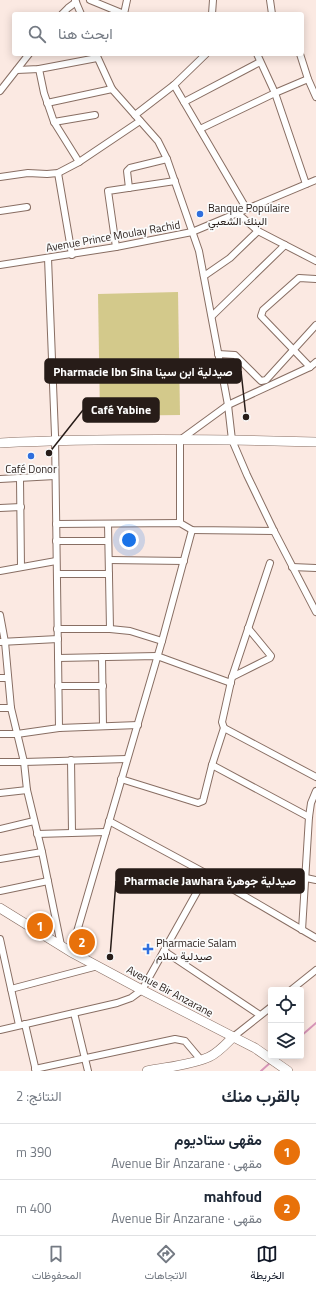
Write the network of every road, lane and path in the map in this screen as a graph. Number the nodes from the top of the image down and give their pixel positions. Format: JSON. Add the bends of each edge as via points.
{"nodes":[{"id":1,"x":90,"y":0,"type":"edge"},
{"id":2,"x":127,"y":0,"type":"edge"},
{"id":3,"x":213,"y":0,"type":"edge"},
{"id":4,"x":270,"y":0,"type":"edge"},
{"id":5,"x":76,"y":1,"type":"edge"},
{"id":6,"x":64,"y":12,"type":"edge"},
{"id":7,"x":80,"y":12,"type":"edge"},
{"id":8,"x":119,"y":12,"type":"edge"},
{"id":9,"x":124,"y":12,"type":"edge"},
{"id":10,"x":212,"y":12,"type":"edge"},
{"id":11,"x":272,"y":12,"type":"edge"},
{"id":12,"x":28,"y":56,"type":"edge"},
{"id":13,"x":96,"y":56,"type":"edge"},
{"id":14,"x":204,"y":56,"type":"edge"},
{"id":15,"x":258,"y":56,"type":"edge"},
{"id":16,"x":301,"y":56,"type":"edge"},
{"id":17,"x":260,"y":62,"type":"junction"},
{"id":18,"x":40,"y":69,"type":"junction"},
{"id":19,"x":17,"y":70,"type":"junction"},
{"id":20,"x":308,"y":79,"type":"junction"},
{"id":21,"x":174,"y":85,"type":"junction"},
{"id":22,"x":112,"y":89,"type":"junction"},
{"id":23,"x":0,"y":91,"type":"edge"},
{"id":24,"x":275,"y":92,"type":"junction"},
{"id":25,"x":316,"y":97,"type":"edge"},
{"id":26,"x":47,"y":102,"type":"junction"},
{"id":27,"x":184,"y":102,"type":"junction"},
{"id":28,"x":95,"y":114,"type":"dead end"},
{"id":29,"x":135,"y":115,"type":"junction"},
{"id":30,"x":140,"y":121,"type":"junction"},
{"id":31,"x":54,"y":122,"type":"junction"},
{"id":32,"x":200,"y":129,"type":"junction"},
{"id":33,"x":167,"y":159,"type":"junction"},
{"id":34,"x":79,"y":162,"type":"junction"},
{"id":35,"x":58,"y":172,"type":"junction"},
{"id":36,"x":0,"y":177,"type":"edge"},
{"id":37,"x":316,"y":180,"type":"edge"},
{"id":38,"x":175,"y":181,"type":"junction"},
{"id":39,"x":306,"y":184,"type":"junction"},
{"id":40,"x":129,"y":188,"type":"junction"},
{"id":41,"x":27,"y":207,"type":"dead end"},
{"id":42,"x":246,"y":208,"type":"junction"},
{"id":43,"x":0,"y":211,"type":"edge"},
{"id":44,"x":236,"y":212,"type":"junction"},
{"id":45,"x":258,"y":230,"type":"junction"},
{"id":46,"x":192,"y":232,"type":"junction"},
{"id":47,"x":284,"y":245,"type":"junction"},
{"id":48,"x":116,"y":247,"type":"junction"},
{"id":49,"x":72,"y":255,"type":"junction"},
{"id":50,"x":48,"y":258,"type":"junction"},
{"id":51,"x":316,"y":261,"type":"edge"},
{"id":52,"x":0,"y":265,"type":"edge"},
{"id":53,"x":204,"y":276,"type":"junction"},
{"id":54,"x":316,"y":279,"type":"edge"},
{"id":55,"x":212,"y":316,"type":"junction"},
{"id":56,"x":316,"y":325,"type":"edge"},
{"id":57,"x":294,"y":350,"type":"junction"},
{"id":58,"x":218,"y":354,"type":"junction"},
{"id":59,"x":316,"y":362,"type":"edge"},
{"id":60,"x":310,"y":367,"type":"junction"},
{"id":61,"x":228,"y":405,"type":"junction"},
{"id":62,"x":180,"y":440,"type":"junction"},
{"id":63,"x":232,"y":440,"type":"junction"},
{"id":64,"x":54,"y":441,"type":"junction"},
{"id":65,"x":316,"y":442,"type":"edge"},
{"id":66,"x":0,"y":443,"type":"edge"},
{"id":67,"x":55,"y":476,"type":"junction"},
{"id":68,"x":20,"y":479,"type":"junction"},
{"id":69,"x":0,"y":480,"type":"edge"},
{"id":70,"x":21,"y":507,"type":"junction"},
{"id":71,"x":0,"y":508,"type":"edge"},
{"id":72,"x":180,"y":523,"type":"junction"},
{"id":73,"x":56,"y":524,"type":"junction"},
{"id":74,"x":108,"y":524,"type":"junction"},
{"id":75,"x":192,"y":530,"type":"junction"},
{"id":76,"x":274,"y":531,"type":"junction"},
{"id":77,"x":108,"y":540,"type":"junction"},
{"id":78,"x":56,"y":541,"type":"junction"},
{"id":79,"x":109,"y":560,"type":"junction"},
{"id":80,"x":56,"y":561,"type":"junction"},
{"id":81,"x":184,"y":561,"type":"junction"},
{"id":82,"x":270,"y":563,"type":"dead end"},
{"id":83,"x":21,"y":567,"type":"junction"},
{"id":84,"x":292,"y":567,"type":"junction"},
{"id":85,"x":316,"y":568,"type":"edge"},
{"id":86,"x":0,"y":570,"type":"edge"},
{"id":87,"x":57,"y":574,"type":"junction"},
{"id":88,"x":110,"y":574,"type":"junction"},
{"id":89,"x":316,"y":612,"type":"edge"},
{"id":90,"x":0,"y":616,"type":"edge"},
{"id":91,"x":248,"y":628,"type":"junction"},
{"id":92,"x":58,"y":629,"type":"junction"},
{"id":93,"x":110,"y":629,"type":"junction"},
{"id":94,"x":58,"y":639,"type":"junction"},
{"id":95,"x":162,"y":641,"type":"junction"},
{"id":96,"x":3,"y":642,"type":"edge"},
{"id":97,"x":157,"y":656,"type":"junction"},
{"id":98,"x":102,"y":657,"type":"junction"},
{"id":99,"x":58,"y":658,"type":"junction"},
{"id":100,"x":0,"y":678,"type":"edge"},
{"id":101,"x":8,"y":678,"type":"junction"},
{"id":102,"x":232,"y":680,"type":"junction"},
{"id":103,"x":58,"y":686,"type":"junction"},
{"id":104,"x":103,"y":686,"type":"junction"},
{"id":105,"x":0,"y":708,"type":"edge"},
{"id":106,"x":11,"y":708,"type":"junction"},
{"id":107,"x":138,"y":725,"type":"junction"},
{"id":108,"x":103,"y":726,"type":"junction"},
{"id":109,"x":59,"y":728,"type":"junction"},
{"id":110,"x":224,"y":728,"type":"junction"},
{"id":111,"x":0,"y":734,"type":"edge"},
{"id":112,"x":17,"y":734,"type":"junction"},
{"id":113,"x":127,"y":759,"type":"junction"},
{"id":114,"x":71,"y":760,"type":"junction"},
{"id":115,"x":0,"y":762,"type":"edge"},
{"id":116,"x":24,"y":762,"type":"junction"},
{"id":117,"x":212,"y":764,"type":"junction"},
{"id":118,"x":316,"y":777,"type":"edge"},
{"id":119,"x":121,"y":779,"type":"junction"},
{"id":120,"x":27,"y":790,"type":"junction"},
{"id":121,"x":316,"y":791,"type":"edge"},
{"id":122,"x":0,"y":793,"type":"edge"},
{"id":123,"x":309,"y":817,"type":"junction"},
{"id":124,"x":34,"y":821,"type":"junction"},
{"id":125,"x":109,"y":822,"type":"junction"},
{"id":126,"x":0,"y":828,"type":"edge"},
{"id":127,"x":72,"y":832,"type":"junction"},
{"id":128,"x":106,"y":832,"type":"junction"},
{"id":129,"x":37,"y":834,"type":"junction"},
{"id":130,"x":42,"y":852,"type":"junction"},
{"id":131,"x":0,"y":860,"type":"edge"},
{"id":132,"x":207,"y":874,"type":"junction"},
{"id":133,"x":306,"y":878,"type":"junction"},
{"id":134,"x":316,"y":880,"type":"edge"},
{"id":135,"x":48,"y":881,"type":"junction"},
{"id":136,"x":0,"y":891,"type":"edge"},
{"id":137,"x":0,"y":908,"type":"edge"},
{"id":138,"x":302,"y":930,"type":"junction"},
{"id":139,"x":316,"y":938,"type":"edge"},
{"id":140,"x":0,"y":939,"type":"edge"},
{"id":141,"x":61,"y":946,"type":"junction"},
{"id":142,"x":164,"y":951,"type":"junction"},
{"id":143,"x":71,"y":952,"type":"junction"},
{"id":144,"x":98,"y":966,"type":"junction"},
{"id":145,"x":316,"y":970,"type":"edge"},
{"id":146,"x":295,"y":987,"type":"edge"},
{"id":147,"x":11,"y":990,"type":"junction"},
{"id":148,"x":142,"y":990,"type":"junction"},
{"id":149,"x":268,"y":1009,"type":"edge"},
{"id":150,"x":74,"y":1013,"type":"junction"},
{"id":151,"x":260,"y":1015,"type":"junction"},
{"id":152,"x":22,"y":1025,"type":"junction"},
{"id":153,"x":0,"y":1030,"type":"edge"},
{"id":154,"x":233,"y":1037,"type":"junction"},
{"id":155,"x":84,"y":1058,"type":"junction"},
{"id":156,"x":201,"y":1060,"type":"junction"},
{"id":157,"x":286,"y":1069,"type":"edge"},
{"id":158,"x":35,"y":1070,"type":"edge"},
{"id":159,"x":88,"y":1071,"type":"edge"},
{"id":160,"x":147,"y":1071,"type":"edge"}],
"edges":[{"from":1,"to":8,"type":"street"},
{"from":2,"to":9,"type":"street"},
{"from":3,"to":10,"type":"street"},
{"from":4,"to":11,"type":"street"},
{"from":5,"to":6,"type":"street"},
{"from":5,"to":7,"type":"street"},
{"from":12,"to":19,"type":"street"},
{"from":13,"to":18,"type":"street"},
{"from":13,"to":22,"type":"street"},
{"from":14,"to":21,"type":"street"},
{"from":15,"to":17,"type":"street"},
{"from":16,"to":20,"type":"street"},
{"from":17,"to":24,"type":"street"},
{"from":17,"to":27,"type":"street"},
{"from":18,"to":19,"type":"street"},
{"from":18,"to":26,"type":"street"},
{"from":19,"to":23,"type":"street"},
{"from":20,"to":24,"type":"street"},
{"from":20,"to":25,"type":"street"},
{"from":21,"to":27,"type":"street"},
{"from":21,"to":29,"type":"street"},
{"from":22,"to":26,"type":"street"},
{"from":22,"to":29,"type":"street"},
{"from":24,"to":32,"type":"street"},
{"from":24,"to":39,"type":"street"},
{"from":26,"to":31,"type":"street"},
{"from":27,"to":32,"type":"street"},
{"from":28,"to":31,"type":"street"},
{"from":29,"to":30,"type":"street"},
{"from":30,"to":33,"type":"street","via":[[158,141]]},
{"from":30,"to":34,"type":"street"},
{"from":31,"to":34,"type":"street"},
{"from":32,"to":42,"type":"street"},
{"from":33,"to":38,"type":"street"},
{"from":33,"to":40,"type":"street","via":[[130,168],[127,171]]},
{"from":34,"to":35,"type":"street"},
{"from":35,"to":36,"type":"street"},
{"from":35,"to":49,"type":"street"},
{"from":37,"to":39,"type":"street","name":"Avenue Prince Moulay Rachid"},
{"from":38,"to":40,"type":"street"},
{"from":38,"to":46,"type":"street"},
{"from":39,"to":42,"type":"street","name":"Avenue Prince Moulay Rachid"},
{"from":40,"to":48,"type":"street","via":[[108,191]]},
{"from":41,"to":43,"type":"street"},
{"from":42,"to":44,"type":"street","name":"Avenue Prince Moulay Rachid"},
{"from":44,"to":45,"type":"street"},
{"from":44,"to":46,"type":"street","name":"Avenue Prince Moulay Rachid"},
{"from":45,"to":47,"type":"street"},
{"from":45,"to":53,"type":"street","via":[[230,258]]},
{"from":46,"to":48,"type":"street","name":"Avenue Prince Moulay Rachid"},
{"from":46,"to":53,"type":"street"},
{"from":47,"to":51,"type":"street"},
{"from":47,"to":55,"type":"street"},
{"from":48,"to":49,"type":"street","name":"Avenue Prince Moulay Rachid"},
{"from":49,"to":50,"type":"street","name":"Avenue Prince Moulay Rachid"},
{"from":50,"to":52,"type":"street","name":"Avenue Prince Moulay Rachid"},
{"from":50,"to":64,"type":"street"},
{"from":53,"to":55,"type":"street"},
{"from":54,"to":57,"type":"street","via":[[299,278],[263,310],[261,316]]},
{"from":55,"to":58,"type":"street"},
{"from":56,"to":57,"type":"street"},
{"from":57,"to":58,"type":"street","via":[[266,380],[261,381],[235,355]]},
{"from":57,"to":60,"type":"street"},
{"from":58,"to":61,"type":"street"},
{"from":59,"to":60,"type":"street"},
{"from":60,"to":61,"type":"street"},
{"from":61,"to":62,"type":"street"},
{"from":61,"to":63,"type":"street"},
{"from":62,"to":63,"type":"street"},
{"from":62,"to":64,"type":"street"},
{"from":62,"to":72,"type":"street"},
{"from":63,"to":65,"type":"street"},
{"from":63,"to":76,"type":"street"},
{"from":64,"to":66,"type":"street"},
{"from":64,"to":67,"type":"street"},
{"from":67,"to":68,"type":"street"},
{"from":67,"to":73,"type":"street"},
{"from":68,"to":69,"type":"street"},
{"from":68,"to":70,"type":"street"},
{"from":70,"to":71,"type":"street"},
{"from":70,"to":83,"type":"street"},
{"from":72,"to":74,"type":"street"},
{"from":72,"to":75,"type":"street"},
{"from":73,"to":74,"type":"street"},
{"from":73,"to":78,"type":"street"},
{"from":74,"to":77,"type":"street"},
{"from":75,"to":76,"type":"street"},
{"from":75,"to":81,"type":"street"},
{"from":76,"to":84,"type":"street"},
{"from":77,"to":78,"type":"street"},
{"from":77,"to":79,"type":"street"},
{"from":78,"to":80,"type":"street"},
{"from":79,"to":81,"type":"street"},
{"from":79,"to":88,"type":"street"},
{"from":80,"to":83,"type":"street"},
{"from":80,"to":87,"type":"street"},
{"from":81,"to":95,"type":"street"},
{"from":82,"to":91,"type":"street"},
{"from":83,"to":86,"type":"street"},
{"from":84,"to":85,"type":"street"},
{"from":84,"to":89,"type":"street"},
{"from":87,"to":88,"type":"street"},
{"from":87,"to":92,"type":"street"},
{"from":88,"to":93,"type":"street"},
{"from":90,"to":96,"type":"street"},
{"from":91,"to":102,"type":"street"},
{"from":91,"to":102,"type":"street","via":[[271,656]]},
{"from":92,"to":93,"type":"street"},
{"from":92,"to":94,"type":"street"},
{"from":93,"to":95,"type":"street"},
{"from":94,"to":96,"type":"street"},
{"from":94,"to":99,"type":"street"},
{"from":95,"to":97,"type":"street"},
{"from":96,"to":101,"type":"street"},
{"from":97,"to":98,"type":"street"},
{"from":97,"to":102,"type":"street"},
{"from":97,"to":107,"type":"street"},
{"from":98,"to":99,"type":"street"},
{"from":98,"to":104,"type":"street"},
{"from":99,"to":103,"type":"street"},
{"from":100,"to":101,"type":"street"},
{"from":101,"to":106,"type":"street"},
{"from":102,"to":110,"type":"street","via":[[222,722]]},
{"from":103,"to":104,"type":"street"},
{"from":103,"to":109,"type":"street"},
{"from":104,"to":108,"type":"street"},
{"from":105,"to":106,"type":"street"},
{"from":106,"to":112,"type":"street"},
{"from":107,"to":108,"type":"street"},
{"from":107,"to":113,"type":"street"},
{"from":108,"to":109,"type":"street"},
{"from":109,"to":112,"type":"street"},
{"from":110,"to":117,"type":"street"},
{"from":110,"to":118,"type":"street"},
{"from":111,"to":112,"type":"street"},
{"from":112,"to":116,"type":"street"},
{"from":113,"to":114,"type":"street"},
{"from":113,"to":119,"type":"street"},
{"from":114,"to":116,"type":"street"},
{"from":114,"to":127,"type":"street"},
{"from":115,"to":116,"type":"street"},
{"from":116,"to":120,"type":"street"},
{"from":117,"to":119,"type":"street","via":[[205,796],[200,803]]},
{"from":117,"to":123,"type":"street"},
{"from":119,"to":125,"type":"street"},
{"from":120,"to":122,"type":"street"},
{"from":120,"to":124,"type":"street"},
{"from":121,"to":123,"type":"street"},
{"from":123,"to":133,"type":"street"},
{"from":124,"to":126,"type":"street"},
{"from":124,"to":129,"type":"street"},
{"from":125,"to":128,"type":"street"},
{"from":125,"to":132,"type":"street"},
{"from":127,"to":128,"type":"street"},
{"from":127,"to":129,"type":"street"},
{"from":128,"to":143,"type":"street"},
{"from":129,"to":130,"type":"street"},
{"from":130,"to":131,"type":"street"},
{"from":130,"to":135,"type":"street"},
{"from":132,"to":138,"type":"street"},
{"from":132,"to":142,"type":"street"},
{"from":133,"to":134,"type":"street"},
{"from":133,"to":138,"type":"street"},
{"from":135,"to":136,"type":"street"},
{"from":135,"to":141,"type":"street"},
{"from":137,"to":141,"type":"street","name":"Avenue Bir Anzarane"},
{"from":138,"to":139,"type":"street"},
{"from":140,"to":147,"type":"street"},
{"from":141,"to":143,"type":"street","name":"Avenue Bir Anzarane"},
{"from":142,"to":148,"type":"street"},
{"from":142,"to":151,"type":"street"},
{"from":143,"to":144,"type":"street","name":"Avenue Bir Anzarane"},
{"from":144,"to":147,"type":"street"},
{"from":144,"to":148,"type":"street","name":"Avenue Bir Anzarane"},
{"from":145,"to":146,"type":"street"},
{"from":147,"to":152,"type":"street"},
{"from":148,"to":150,"type":"street","via":[[131,998],[117,1003]]},
{"from":148,"to":154,"type":"street","name":"Avenue Bir Anzarane"},
{"from":149,"to":151,"type":"street"},
{"from":150,"to":152,"type":"street"},
{"from":150,"to":155,"type":"street"},
{"from":151,"to":154,"type":"street"},
{"from":152,"to":153,"type":"street"},
{"from":152,"to":158,"type":"street"},
{"from":154,"to":156,"type":"street","via":[[217,1052]]},
{"from":154,"to":157,"type":"street","name":"Avenue Bir Anzarane"},
{"from":155,"to":156,"type":"street","via":[[175,1039],[186,1041]]},
{"from":155,"to":158,"type":"street"},
{"from":155,"to":159,"type":"street"},
{"from":156,"to":160,"type":"street"}]}
